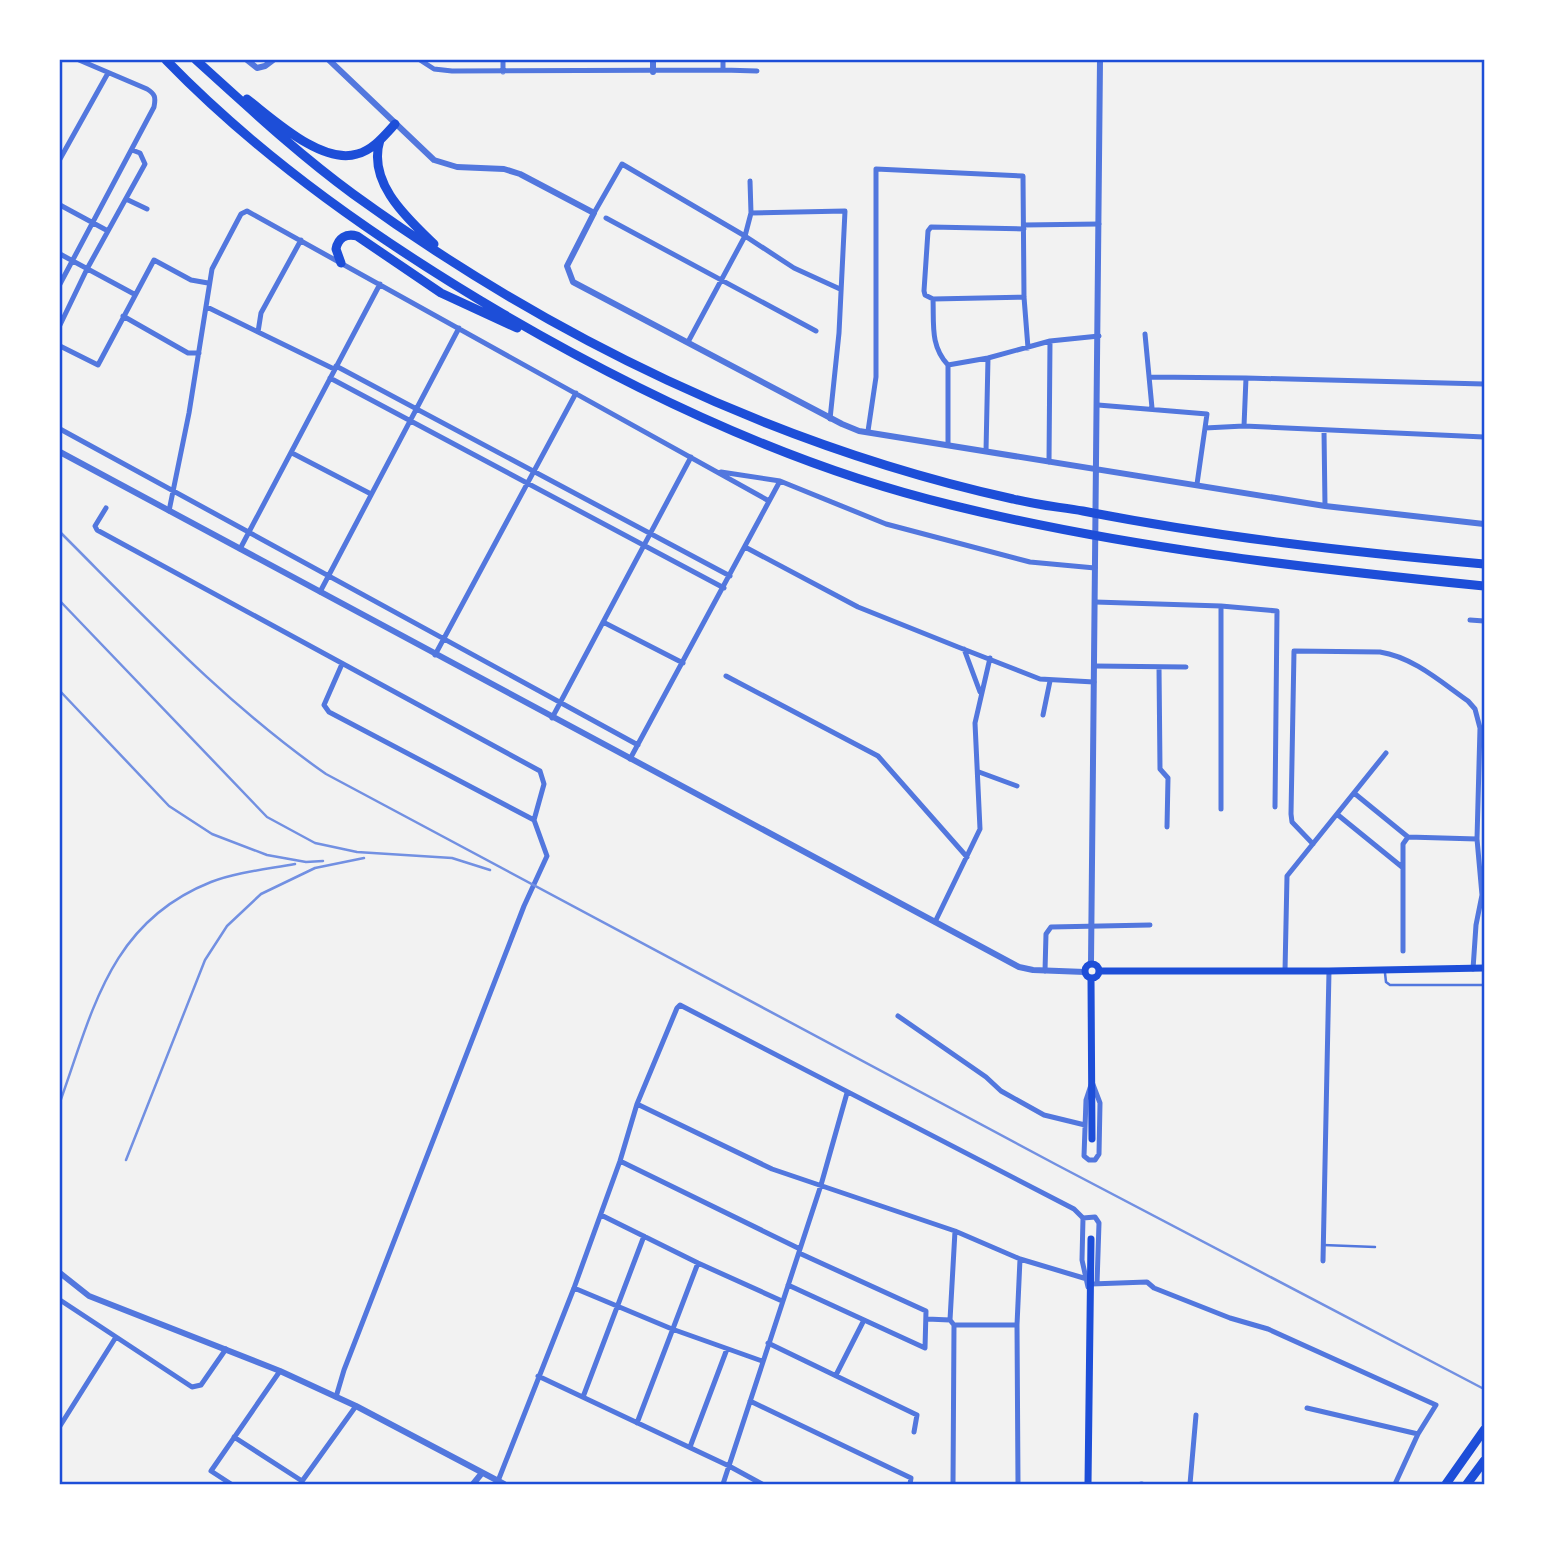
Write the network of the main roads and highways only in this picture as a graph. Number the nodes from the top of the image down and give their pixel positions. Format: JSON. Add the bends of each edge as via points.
{"nodes":[{"id":1,"x":166,"y":60,"type":"edge"},
{"id":2,"x":196,"y":60,"type":"edge"},
{"id":3,"x":214,"y":76,"type":"junction"},
{"id":4,"x":396,"y":124,"type":"road end"},
{"id":5,"x":380,"y":140,"type":"junction"},
{"id":6,"x":341,"y":263,"type":"road end"},
{"id":7,"x":452,"y":263,"type":"junction"},
{"id":8,"x":549,"y":341,"type":"junction"},
{"id":9,"x":1485,"y":564,"type":"edge"},
{"id":10,"x":1485,"y":586,"type":"edge"},
{"id":11,"x":1485,"y":968,"type":"edge"},
{"id":12,"x":1099,"y":971,"type":"junction"},
{"id":13,"x":1088,"y":975,"type":"junction"},
{"id":14,"x":1092,"y":1139,"type":"dead end"},
{"id":15,"x":1091,"y":1239,"type":"dead end"},
{"id":16,"x":1485,"y":1430,"type":"edge"},
{"id":17,"x":1485,"y":1461,"type":"edge"},
{"id":18,"x":1088,"y":1485,"type":"edge"},
{"id":19,"x":1446,"y":1485,"type":"edge"},
{"id":20,"x":1467,"y":1485,"type":"edge"}],
"edges":[{"from":1,"to":8,"type":"highway","via":[[336,207]]},
{"from":2,"to":3,"type":"highway"},
{"from":3,"to":5,"type":"highway","via":[[302,139],[334,155],[359,154]]},
{"from":3,"to":7,"type":"highway","via":[[351,192]]},
{"from":4,"to":5,"type":"highway"},
{"from":5,"to":7,"type":"highway","via":[[376,164],[388,190],[412,223]]},
{"from":6,"to":8,"type":"highway","via":[[336,249],[339,241],[357,236],[449,297]]},
{"from":7,"to":9,"type":"highway","via":[[576,335],[679,386],[746,416],[894,468],[1014,500],[1112,517],[1331,550]]},
{"from":8,"to":10,"type":"highway","via":[[749,438],[948,505],[1112,540],[1328,571]]},
{"from":11,"to":12,"type":"main road"},
{"from":12,"to":13,"type":"main road"},
{"from":12,"to":13,"type":"main road","via":[[1091,963],[1086,967]]},
{"from":13,"to":14,"type":"main road"},
{"from":15,"to":18,"type":"main road"},
{"from":16,"to":19,"type":"highway"},
{"from":17,"to":20,"type":"highway"}]}
